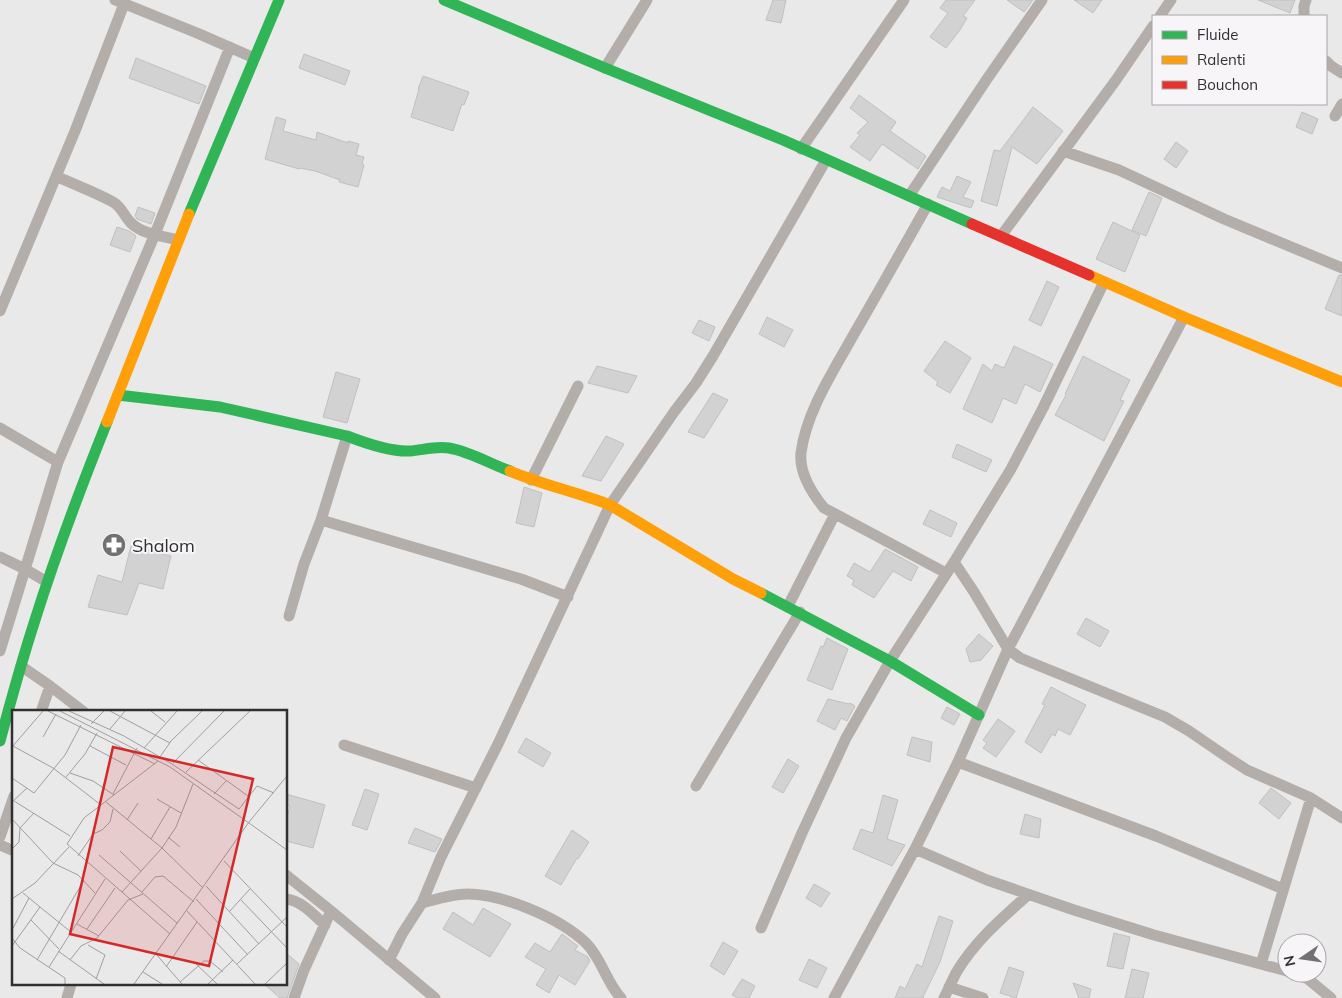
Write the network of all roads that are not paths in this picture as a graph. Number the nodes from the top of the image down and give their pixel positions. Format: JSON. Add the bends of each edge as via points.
{"nodes":[{"id":1,"x":280,"y":0,"type":"edge"},
{"id":2,"x":444,"y":0,"type":"edge"},
{"id":3,"x":647,"y":0,"type":"edge"},
{"id":4,"x":904,"y":0,"type":"edge"},
{"id":5,"x":1042,"y":0,"type":"edge"},
{"id":6,"x":1171,"y":0,"type":"edge"},
{"id":7,"x":1306,"y":0,"type":"edge"},
{"id":8,"x":120,"y":2,"type":"edge"},
{"id":9,"x":1161,"y":15,"type":"edge"},
{"id":10,"x":1304,"y":15,"type":"edge"},
{"id":11,"x":1152,"y":27,"type":"edge"},
{"id":12,"x":230,"y":48,"type":"junction"},
{"id":13,"x":254,"y":58,"type":"junction"},
{"id":14,"x":1327,"y":62,"type":"edge"},
{"id":15,"x":605,"y":68,"type":"junction"},
{"id":16,"x":1342,"y":74,"type":"edge"},
{"id":17,"x":1342,"y":104,"type":"edge"},
{"id":18,"x":1335,"y":116,"type":"dead end"},
{"id":19,"x":801,"y":149,"type":"junction"},
{"id":20,"x":1063,"y":151,"type":"junction"},
{"id":21,"x":826,"y":160,"type":"junction"},
{"id":22,"x":56,"y":176,"type":"junction"},
{"id":23,"x":909,"y":196,"type":"junction"},
{"id":24,"x":928,"y":204,"type":"junction"},
{"id":25,"x":155,"y":234,"type":"junction"},
{"id":26,"x":1000,"y":236,"type":"junction"},
{"id":27,"x":178,"y":240,"type":"junction"},
{"id":28,"x":1342,"y":268,"type":"edge"},
{"id":29,"x":1104,"y":282,"type":"junction"},
{"id":30,"x":0,"y":311,"type":"edge"},
{"id":31,"x":1184,"y":317,"type":"junction"},
{"id":32,"x":1341,"y":381,"type":"edge"},
{"id":33,"x":578,"y":386,"type":"dead end"},
{"id":34,"x":118,"y":395,"type":"junction"},
{"id":35,"x":0,"y":428,"type":"edge"},
{"id":36,"x":348,"y":436,"type":"junction"},
{"id":37,"x":58,"y":462,"type":"junction"},
{"id":38,"x":531,"y":480,"type":"junction"},
{"id":39,"x":610,"y":505,"type":"junction"},
{"id":40,"x":835,"y":514,"type":"junction"},
{"id":41,"x":321,"y":520,"type":"junction"},
{"id":42,"x":0,"y":557,"type":"edge"},
{"id":43,"x":954,"y":562,"type":"junction"},
{"id":44,"x":25,"y":569,"type":"junction"},
{"id":45,"x":946,"y":573,"type":"junction"},
{"id":46,"x":48,"y":582,"type":"junction"},
{"id":47,"x":568,"y":597,"type":"junction"},
{"id":48,"x":788,"y":606,"type":"junction"},
{"id":49,"x":800,"y":612,"type":"junction"},
{"id":50,"x":290,"y":616,"type":"dead end"},
{"id":51,"x":1008,"y":649,"type":"junction"},
{"id":52,"x":0,"y":651,"type":"edge"},
{"id":53,"x":890,"y":661,"type":"junction"},
{"id":54,"x":21,"y":666,"type":"junction"},
{"id":55,"x":50,"y":686,"type":"junction"},
{"id":56,"x":43,"y":710,"type":"edge"},
{"id":57,"x":81,"y":710,"type":"edge"},
{"id":58,"x":979,"y":715,"type":"junction"},
{"id":59,"x":0,"y":741,"type":"edge"},
{"id":60,"x":344,"y":745,"type":"dead end"},
{"id":61,"x":958,"y":762,"type":"junction"},
{"id":62,"x":696,"y":786,"type":"dead end"},
{"id":63,"x":476,"y":788,"type":"junction"},
{"id":64,"x":1311,"y":798,"type":"junction"},
{"id":65,"x":12,"y":802,"type":"edge"},
{"id":66,"x":1342,"y":818,"type":"edge"},
{"id":67,"x":0,"y":837,"type":"edge"},
{"id":68,"x":0,"y":845,"type":"edge"},
{"id":69,"x":915,"y":849,"type":"junction"},
{"id":70,"x":12,"y":850,"type":"edge"},
{"id":71,"x":288,"y":877,"type":"edge"},
{"id":72,"x":1283,"y":889,"type":"junction"},
{"id":73,"x":1028,"y":895,"type":"junction"},
{"id":74,"x":288,"y":899,"type":"edge"},
{"id":75,"x":422,"y":903,"type":"junction"},
{"id":76,"x":331,"y":911,"type":"junction"},
{"id":77,"x":325,"y":925,"type":"junction"},
{"id":78,"x":760,"y":928,"type":"dead end"},
{"id":79,"x":389,"y":960,"type":"junction"},
{"id":80,"x":1261,"y":964,"type":"junction"},
{"id":81,"x":1277,"y":968,"type":"edge"},
{"id":82,"x":1314,"y":983,"type":"edge"},
{"id":83,"x":420,"y":987,"type":"junction"},
{"id":84,"x":947,"y":993,"type":"edge"},
{"id":85,"x":294,"y":998,"type":"edge"},
{"id":86,"x":415,"y":998,"type":"edge"},
{"id":87,"x":435,"y":998,"type":"edge"},
{"id":88,"x":621,"y":998,"type":"edge"},
{"id":89,"x":834,"y":998,"type":"edge"},
{"id":90,"x":983,"y":998,"type":"edge"},
{"id":91,"x":1329,"y":998,"type":"edge"}],
"edges":[{"from":1,"to":13,"type":"main road"},
{"from":2,"to":15,"type":"main road"},
{"from":3,"to":15,"type":"street"},
{"from":4,"to":19,"type":"street"},
{"from":5,"to":23,"type":"street"},
{"from":6,"to":9,"type":"street"},
{"from":7,"to":10,"type":"street"},
{"from":8,"to":12,"type":"street"},
{"from":8,"to":22,"type":"street"},
{"from":11,"to":20,"type":"street"},
{"from":12,"to":13,"type":"street"},
{"from":12,"to":25,"type":"street"},
{"from":13,"to":27,"type":"main road"},
{"from":14,"to":16,"type":"street"},
{"from":15,"to":19,"type":"main road"},
{"from":17,"to":18,"type":"street"},
{"from":19,"to":21,"type":"main road"},
{"from":20,"to":26,"type":"street"},
{"from":20,"to":28,"type":"street","via":[[1119,170],[1224,219]]},
{"from":21,"to":23,"type":"main road"},
{"from":21,"to":39,"type":"street","via":[[713,356]]},
{"from":22,"to":25,"type":"street","via":[[115,203],[129,222]]},
{"from":22,"to":30,"type":"street"},
{"from":23,"to":24,"type":"main road"},
{"from":24,"to":26,"type":"main road"},
{"from":24,"to":40,"type":"street","via":[[836,366],[815,406],[805,434],[802,471],[815,498]]},
{"from":25,"to":27,"type":"street"},
{"from":25,"to":37,"type":"street"},
{"from":26,"to":29,"type":"main road"},
{"from":27,"to":34,"type":"main road"},
{"from":29,"to":31,"type":"main road"},
{"from":29,"to":43,"type":"street","via":[[1001,487]]},
{"from":31,"to":32,"type":"main road"},
{"from":31,"to":51,"type":"street"},
{"from":33,"to":38,"type":"street"},
{"from":34,"to":36,"type":"main road","via":[[220,407]]},
{"from":34,"to":46,"type":"main road"},
{"from":35,"to":37,"type":"street"},
{"from":36,"to":38,"type":"main road","via":[[399,451],[449,448]]},
{"from":36,"to":41,"type":"street"},
{"from":37,"to":44,"type":"street"},
{"from":38,"to":39,"type":"main road"},
{"from":39,"to":47,"type":"street"},
{"from":39,"to":48,"type":"main road","via":[[733,578]]},
{"from":40,"to":45,"type":"street"},
{"from":40,"to":48,"type":"street"},
{"from":41,"to":47,"type":"street","via":[[521,579]]},
{"from":41,"to":50,"type":"street","via":[[304,564]]},
{"from":42,"to":44,"type":"street"},
{"from":43,"to":45,"type":"street"},
{"from":43,"to":51,"type":"street"},
{"from":44,"to":46,"type":"street"},
{"from":44,"to":52,"type":"street"},
{"from":45,"to":53,"type":"street"},
{"from":46,"to":54,"type":"main road"},
{"from":47,"to":63,"type":"street"},
{"from":48,"to":49,"type":"main road"},
{"from":49,"to":53,"type":"main road"},
{"from":49,"to":62,"type":"street"},
{"from":51,"to":58,"type":"street"},
{"from":51,"to":64,"type":"street","via":[[1036,665],[1165,717],[1247,770]]},
{"from":53,"to":58,"type":"main road"},
{"from":53,"to":78,"type":"street","via":[[836,759]]},
{"from":54,"to":55,"type":"street"},
{"from":54,"to":59,"type":"main road"},
{"from":55,"to":56,"type":"street"},
{"from":55,"to":57,"type":"street"},
{"from":58,"to":61,"type":"street"},
{"from":60,"to":63,"type":"street"},
{"from":61,"to":69,"type":"street"},
{"from":61,"to":72,"type":"street","via":[[1156,836]]},
{"from":63,"to":75,"type":"street"},
{"from":64,"to":66,"type":"street"},
{"from":64,"to":72,"type":"street"},
{"from":65,"to":67,"type":"street"},
{"from":68,"to":70,"type":"street"},
{"from":69,"to":73,"type":"street"},
{"from":69,"to":89,"type":"street"},
{"from":71,"to":76,"type":"street"},
{"from":72,"to":80,"type":"street"},
{"from":73,"to":80,"type":"street","via":[[1154,936]]},
{"from":73,"to":84,"type":"street","via":[[978,944],[957,972]]},
{"from":74,"to":77,"type":"street","via":[[307,908]]},
{"from":75,"to":79,"type":"street"},
{"from":75,"to":88,"type":"street","via":[[481,894],[553,920],[586,943]]},
{"from":76,"to":77,"type":"street"},
{"from":76,"to":79,"type":"street"},
{"from":77,"to":85,"type":"street"},
{"from":79,"to":83,"type":"street"},
{"from":80,"to":81,"type":"street"},
{"from":82,"to":91,"type":"street"},
{"from":83,"to":86,"type":"street"},
{"from":83,"to":87,"type":"street"},
{"from":84,"to":90,"type":"street"}]}
